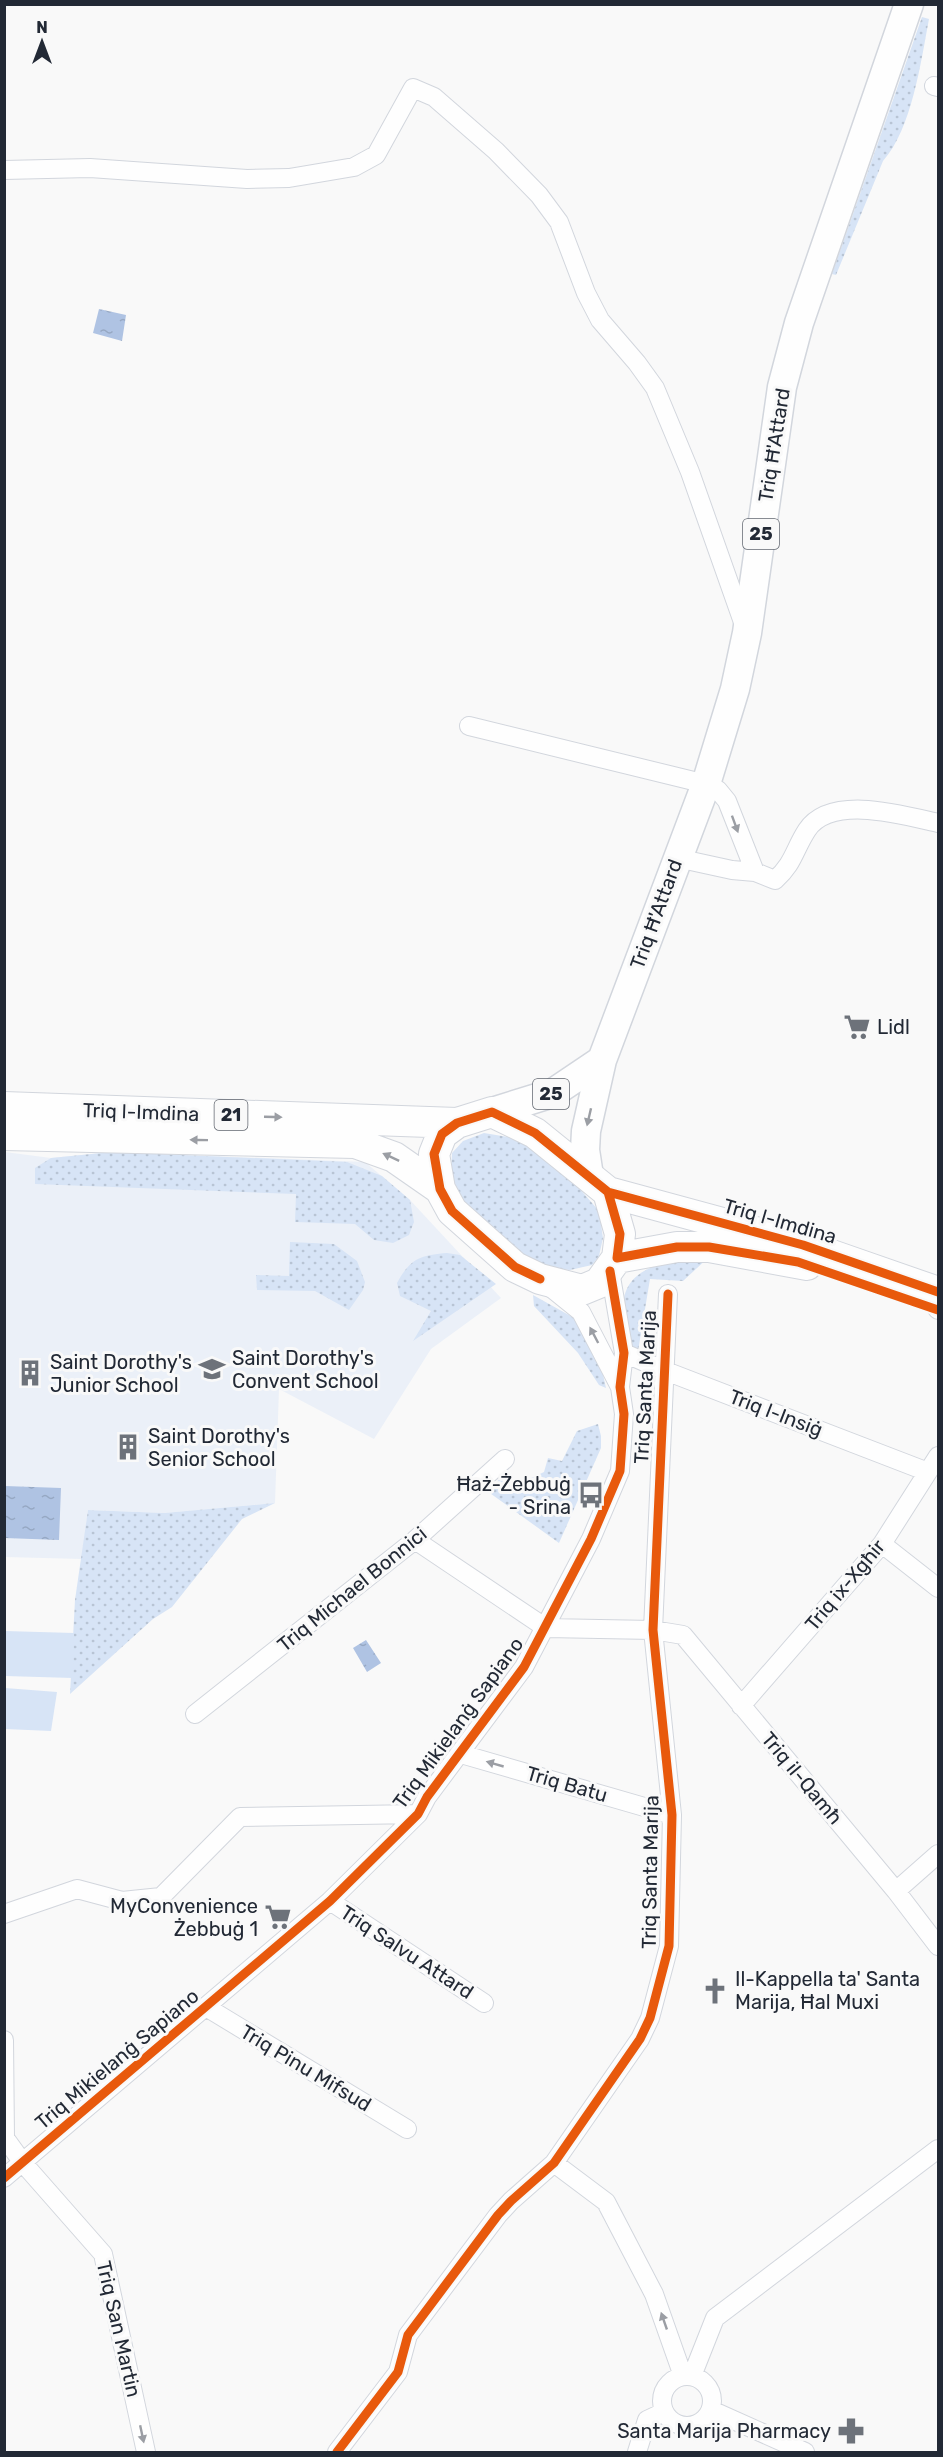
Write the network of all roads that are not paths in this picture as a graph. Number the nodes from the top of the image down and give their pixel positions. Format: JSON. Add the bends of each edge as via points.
{"nodes":[{"id":1,"x":909,"y":4,"type":"edge"},
{"id":2,"x":4,"y":170,"type":"edge"},
{"id":3,"x":747,"y":633,"type":"junction"},
{"id":4,"x":469,"y":726,"type":"dead end"},
{"id":5,"x":706,"y":784,"type":"junction"},
{"id":6,"x":939,"y":823,"type":"edge"},
{"id":7,"x":677,"y":858,"type":"junction"},
{"id":8,"x":755,"y":872,"type":"junction"},
{"id":9,"x":602,"y":1060,"type":"junction"},
{"id":10,"x":4,"y":1107,"type":"edge"},
{"id":11,"x":492,"y":1112,"type":"junction"},
{"id":12,"x":457,"y":1123,"type":"junction"},
{"id":13,"x":4,"y":1135,"type":"edge"},
{"id":14,"x":599,"y":1184,"type":"junction"},
{"id":15,"x":440,"y":1189,"type":"junction"},
{"id":16,"x":614,"y":1264,"type":"junction"},
{"id":17,"x":540,"y":1279,"type":"junction"},
{"id":18,"x":668,"y":1294,"type":"dead end"},
{"id":19,"x":938,"y":1305,"type":"edge"},
{"id":20,"x":624,"y":1353,"type":"junction"},
{"id":21,"x":663,"y":1370,"type":"junction"},
{"id":22,"x":620,"y":1387,"type":"junction"},
{"id":23,"x":939,"y":1456,"type":"edge"},
{"id":24,"x":505,"y":1459,"type":"dead end"},
{"id":25,"x":928,"y":1472,"type":"junction"},
{"id":26,"x":415,"y":1540,"type":"junction"},
{"id":27,"x":882,"y":1544,"type":"junction"},
{"id":28,"x":939,"y":1588,"type":"edge"},
{"id":29,"x":546,"y":1628,"type":"junction"},
{"id":30,"x":653,"y":1630,"type":"junction"},
{"id":31,"x":741,"y":1706,"type":"junction"},
{"id":32,"x":195,"y":1714,"type":"dead end"},
{"id":33,"x":461,"y":1754,"type":"junction"},
{"id":34,"x":418,"y":1814,"type":"junction"},
{"id":35,"x":672,"y":1815,"type":"junction"},
{"id":36,"x":939,"y":1854,"type":"edge"},
{"id":37,"x":896,"y":1891,"type":"junction"},
{"id":38,"x":330,"y":1901,"type":"junction"},
{"id":39,"x":4,"y":1914,"type":"edge"},
{"id":40,"x":939,"y":1946,"type":"edge"},
{"id":41,"x":484,"y":2003,"type":"dead end"},
{"id":42,"x":206,"y":2007,"type":"junction"},
{"id":43,"x":4,"y":2040,"type":"edge"},
{"id":44,"x":407,"y":2129,"type":"dead end"},
{"id":45,"x":939,"y":2149,"type":"edge"},
{"id":46,"x":22,"y":2163,"type":"junction"},
{"id":47,"x":554,"y":2163,"type":"junction"},
{"id":48,"x":4,"y":2178,"type":"edge"},
{"id":49,"x":688,"y":2376,"type":"junction"},
{"id":50,"x":711,"y":2410,"type":"junction"},
{"id":51,"x":664,"y":2412,"type":"junction"},
{"id":52,"x":146,"y":2452,"type":"edge"},
{"id":53,"x":337,"y":2452,"type":"edge"},
{"id":54,"x":637,"y":2452,"type":"edge"},
{"id":55,"x":805,"y":2452,"type":"edge"}],
"edges":[{"from":1,"to":3,"type":"main road","name":"Triq Ħ'Attard","number":"25","via":[[799,323],[782,387]]},
{"from":2,"to":3,"type":"street","via":[[90,168],[247,179],[290,178],[354,167],[376,155],[413,88],[434,97],[496,151],[559,222],[600,320],[655,388],[690,472]]},
{"from":3,"to":5,"type":"main road","name":"Triq Ħ'Attard","number":"25","via":[[735,689]]},
{"from":4,"to":5,"type":"street"},
{"from":5,"to":7,"type":"main road","name":"Triq Ħ'Attard","number":"25"},
{"from":5,"to":8,"type":"street","one_way":true,"via":[[727,801]]},
{"from":6,"to":8,"type":"street","via":[[887,812],[843,810],[822,815],[807,830],[793,860],[774,880]]},
{"from":7,"to":8,"type":"street"},
{"from":7,"to":9,"type":"main road","name":"Triq Ħ'Attard","number":"25"},
{"from":9,"to":11,"type":"main road","number":"25","via":[[553,1093]]},
{"from":9,"to":14,"type":"main road","name":"Triq Ħ'Attard","number":"25","one_way":true,"via":[[585,1150]]},
{"from":10,"to":12,"type":"highway","name":"Triq l-Imdina","number":"21","one_way":true},
{"from":11,"to":12,"type":"highway","name":"Triq l-Imdina","number":"21"},
{"from":11,"to":14,"type":"highway","name":"Triq l-Imdina","number":"21","via":[[535,1133]]},
{"from":12,"to":15,"type":"highway","name":"Triq l-Imdina","number":"21","via":[[442,1134],[434,1154]]},
{"from":15,"to":13,"type":"highway","name":"Triq l-Imdina","number":"21","one_way":true,"via":[[394,1157],[355,1143]]},
{"from":14,"to":16,"type":"highway","via":[[620,1234]]},
{"from":14,"to":19,"type":"highway","name":"Triq l-Imdina","number":"21","via":[[803,1245]]},
{"from":15,"to":17,"type":"highway","name":"Triq l-Imdina","number":"21","via":[[452,1210],[515,1267]]},
{"from":16,"to":17,"type":"highway","name":"Triq l-Imdina","number":"21","via":[[599,1283],[582,1290]]},
{"from":16,"to":19,"type":"highway","name":"Triq l-Imdina","number":"21","via":[[677,1247],[709,1247],[798,1262]]},
{"from":16,"to":20,"type":"street","name":"Triq Mikielanġ Sapiano"},
{"from":22,"to":17,"type":"street","name":"Triq Mikielanġ Sapiano","one_way":true,"via":[[581,1312]]},
{"from":18,"to":21,"type":"street","name":"Triq Santa Marija"},
{"from":20,"to":21,"type":"street","name":"Triq l-Insiġ"},
{"from":20,"to":22,"type":"street","name":"Triq Mikielanġ Sapiano"},
{"from":21,"to":25,"type":"street","name":"Triq l-Insiġ"},
{"from":21,"to":30,"type":"street","name":"Triq Santa Marija"},
{"from":22,"to":29,"type":"street","name":"Triq Mikielanġ Sapiano","via":[[624,1414],[620,1472]]},
{"from":23,"to":25,"type":"street","name":"Triq ix-Xgħir"},
{"from":24,"to":26,"type":"street","name":"Triq Michael Bonnici"},
{"from":25,"to":27,"type":"street","name":"Triq ix-Xgħir"},
{"from":26,"to":29,"type":"street"},
{"from":26,"to":32,"type":"street","name":"Triq Michael Bonnici"},
{"from":27,"to":28,"type":"street"},
{"from":27,"to":31,"type":"street","name":"Triq ix-Xgħir"},
{"from":29,"to":30,"type":"street","name":"Triq il-Qamħ"},
{"from":29,"to":33,"type":"street","name":"Triq Mikielanġ Sapiano","via":[[524,1667]]},
{"from":30,"to":31,"type":"street","name":"Triq il-Qamħ","via":[[683,1635]]},
{"from":30,"to":35,"type":"street","name":"Triq Santa Marija"},
{"from":31,"to":37,"type":"street","name":"Triq il-Qamħ"},
{"from":33,"to":34,"type":"street","name":"Triq Mikielanġ Sapiano"},
{"from":35,"to":33,"type":"street","name":"Triq Batu","one_way":true},
{"from":34,"to":38,"type":"street","name":"Triq Mikielanġ Sapiano"},
{"from":34,"to":39,"type":"street","via":[[240,1817],[161,1897],[123,1901],[77,1889]]},
{"from":35,"to":47,"type":"street","name":"Triq Santa Marija","via":[[669,1946],[650,2018],[640,2039]]},
{"from":36,"to":37,"type":"street"},
{"from":37,"to":40,"type":"street","name":"Triq il-Qamħ"},
{"from":38,"to":41,"type":"street","name":"Triq Salvu Attard"},
{"from":38,"to":42,"type":"street","name":"Triq Mikielanġ Sapiano"},
{"from":42,"to":44,"type":"street","name":"Triq Pinu Mifsud"},
{"from":42,"to":46,"type":"street","name":"Triq Mikielanġ Sapiano"},
{"from":43,"to":46,"type":"street","name":"Triq San Martin","via":[[5,2138]]},
{"from":45,"to":49,"type":"street","via":[[715,2318]]},
{"from":46,"to":48,"type":"street","name":"Triq Mikielanġ Sapiano"},
{"from":46,"to":52,"type":"street","name":"Triq San Martin","one_way":true,"via":[[103,2254]]},
{"from":49,"to":47,"type":"street","one_way":true,"via":[[654,2294],[606,2202]]},
{"from":47,"to":53,"type":"street","name":"Triq Santa Marija","via":[[511,2200],[408,2335],[398,2372]]},
{"from":49,"to":50,"type":"street","via":[[700,2379],[711,2392]]},
{"from":49,"to":51,"type":"street","via":[[666,2386]]},
{"from":50,"to":51,"type":"street","via":[[693,2426],[675,2423]]},
{"from":50,"to":55,"type":"street"},
{"from":51,"to":54,"type":"street","via":[[647,2420]]}]}
